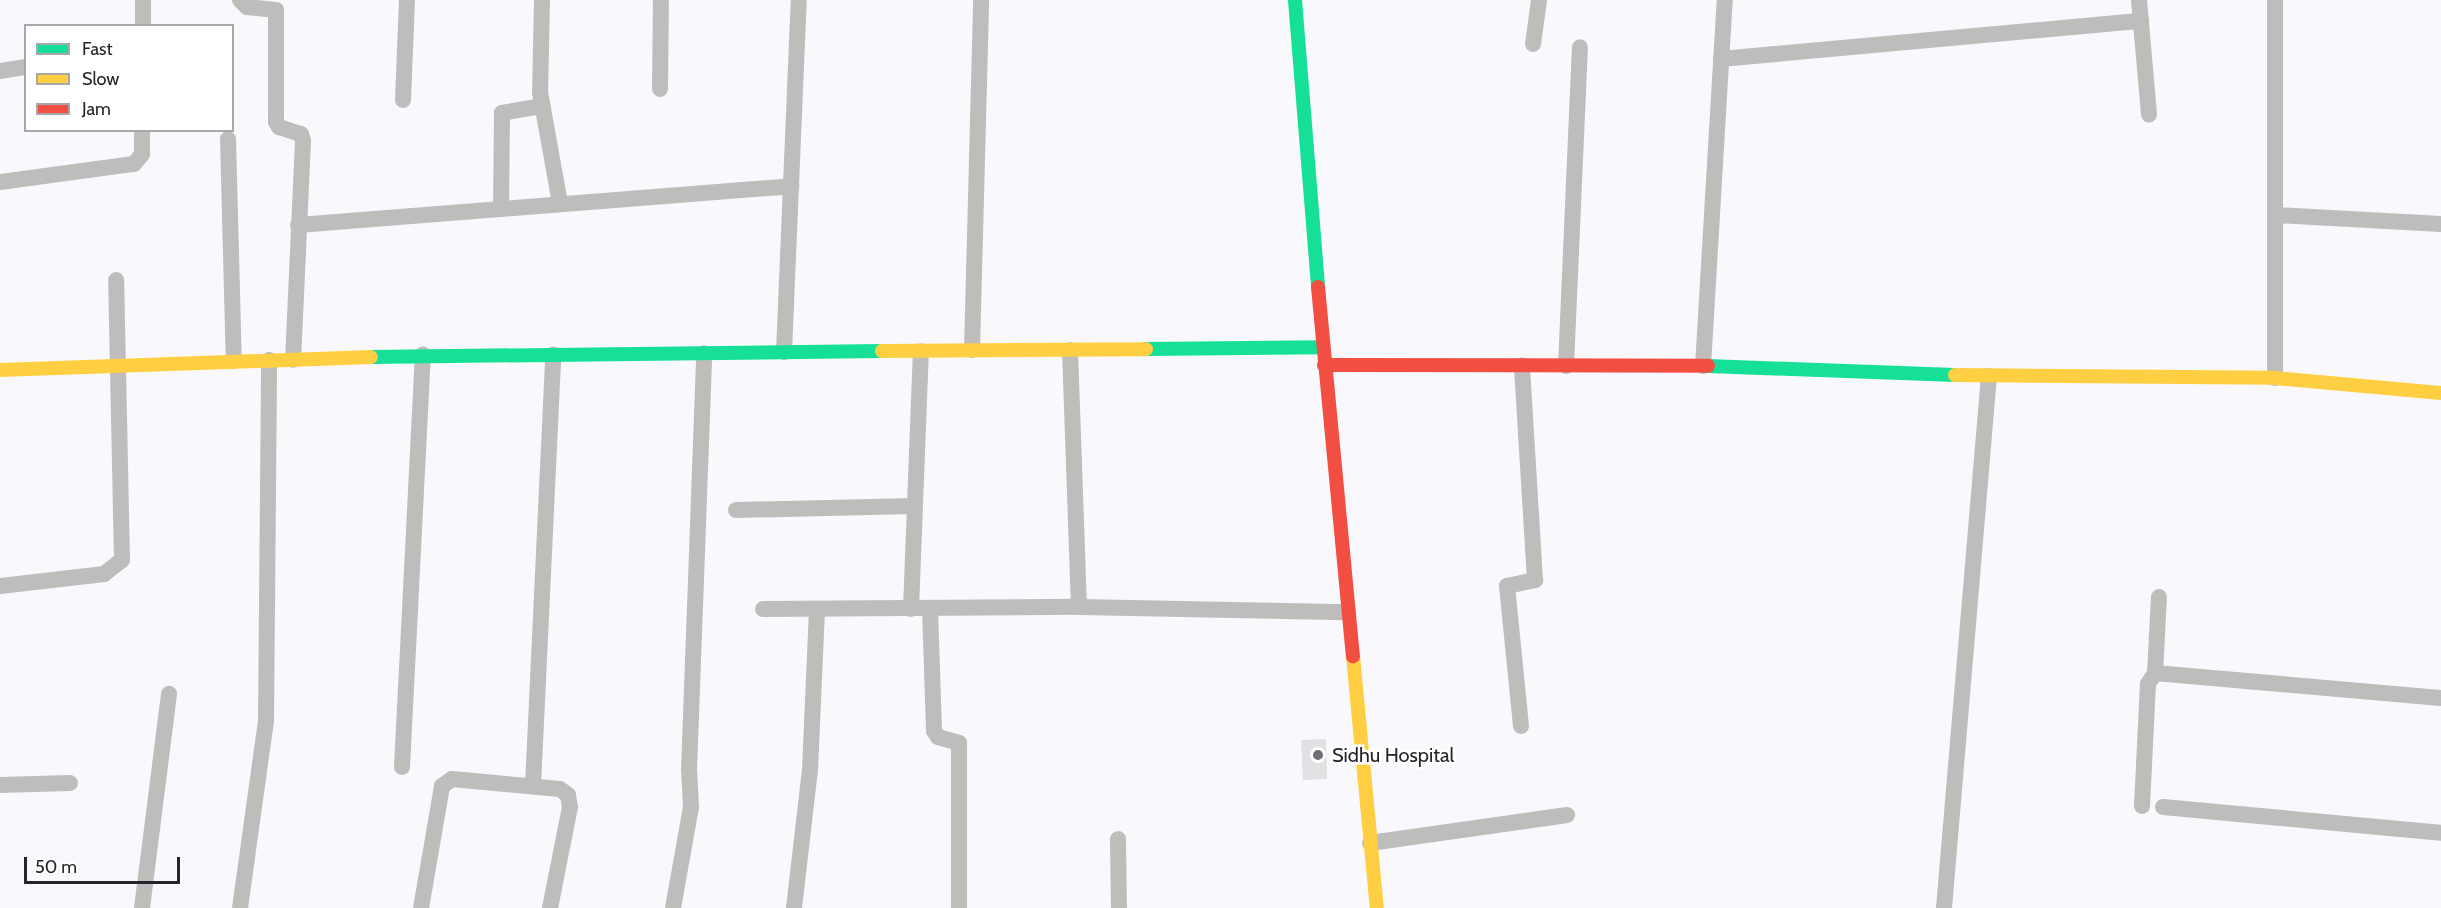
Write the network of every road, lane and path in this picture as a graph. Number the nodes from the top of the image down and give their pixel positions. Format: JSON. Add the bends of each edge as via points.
{"nodes":[{"id":1,"x":143,"y":0,"type":"edge"},
{"id":2,"x":240,"y":0,"type":"edge"},
{"id":3,"x":406,"y":0,"type":"edge"},
{"id":4,"x":542,"y":0,"type":"edge"},
{"id":5,"x":661,"y":0,"type":"edge"},
{"id":6,"x":799,"y":0,"type":"edge"},
{"id":7,"x":981,"y":0,"type":"edge"},
{"id":8,"x":1294,"y":0,"type":"edge"},
{"id":9,"x":1539,"y":0,"type":"edge"},
{"id":10,"x":1725,"y":0,"type":"edge"},
{"id":11,"x":2139,"y":0,"type":"edge"},
{"id":12,"x":2275,"y":0,"type":"edge"},
{"id":13,"x":2141,"y":21,"type":"junction"},
{"id":14,"x":143,"y":24,"type":"edge"},
{"id":15,"x":1533,"y":44,"type":"dead end"},
{"id":16,"x":1580,"y":47,"type":"dead end"},
{"id":17,"x":1721,"y":59,"type":"junction"},
{"id":18,"x":24,"y":67,"type":"edge"},
{"id":19,"x":0,"y":71,"type":"edge"},
{"id":20,"x":660,"y":89,"type":"dead end"},
{"id":21,"x":403,"y":100,"type":"dead end"},
{"id":22,"x":542,"y":106,"type":"junction"},
{"id":23,"x":2150,"y":115,"type":"dead end"},
{"id":24,"x":142,"y":132,"type":"edge"},
{"id":25,"x":228,"y":139,"type":"dead end"},
{"id":26,"x":0,"y":182,"type":"edge"},
{"id":27,"x":791,"y":186,"type":"junction"},
{"id":28,"x":560,"y":203,"type":"junction"},
{"id":29,"x":501,"y":209,"type":"junction"},
{"id":30,"x":2275,"y":215,"type":"junction"},
{"id":31,"x":2441,"y":224,"type":"edge"},
{"id":32,"x":298,"y":225,"type":"junction"},
{"id":33,"x":116,"y":280,"type":"dead end"},
{"id":34,"x":1323,"y":347,"type":"junction"},
{"id":35,"x":972,"y":350,"type":"junction"},
{"id":36,"x":1070,"y":350,"type":"junction"},
{"id":37,"x":921,"y":351,"type":"junction"},
{"id":38,"x":784,"y":352,"type":"junction"},
{"id":39,"x":704,"y":353,"type":"junction"},
{"id":40,"x":553,"y":354,"type":"junction"},
{"id":41,"x":423,"y":355,"type":"junction"},
{"id":42,"x":269,"y":360,"type":"junction"},
{"id":43,"x":293,"y":360,"type":"junction"},
{"id":44,"x":234,"y":361,"type":"junction"},
{"id":45,"x":117,"y":364,"type":"junction"},
{"id":46,"x":1324,"y":365,"type":"junction"},
{"id":47,"x":1522,"y":365,"type":"junction"},
{"id":48,"x":1566,"y":366,"type":"junction"},
{"id":49,"x":1702,"y":366,"type":"junction"},
{"id":50,"x":0,"y":370,"type":"edge"},
{"id":51,"x":1989,"y":375,"type":"junction"},
{"id":52,"x":2275,"y":378,"type":"junction"},
{"id":53,"x":2441,"y":393,"type":"edge"},
{"id":54,"x":915,"y":506,"type":"junction"},
{"id":55,"x":736,"y":510,"type":"dead end"},
{"id":56,"x":0,"y":586,"type":"edge"},
{"id":57,"x":2159,"y":597,"type":"dead end"},
{"id":58,"x":1079,"y":607,"type":"junction"},
{"id":59,"x":763,"y":609,"type":"dead end"},
{"id":60,"x":816,"y":609,"type":"junction"},
{"id":61,"x":911,"y":609,"type":"junction"},
{"id":62,"x":930,"y":609,"type":"junction"},
{"id":63,"x":1348,"y":612,"type":"junction"},
{"id":64,"x":2155,"y":673,"type":"junction"},
{"id":65,"x":169,"y":694,"type":"dead end"},
{"id":66,"x":2441,"y":698,"type":"edge"},
{"id":67,"x":1521,"y":726,"type":"dead end"},
{"id":68,"x":402,"y":767,"type":"dead end"},
{"id":69,"x":70,"y":783,"type":"dead end"},
{"id":70,"x":0,"y":785,"type":"edge"},
{"id":71,"x":533,"y":786,"type":"junction"},
{"id":72,"x":2142,"y":806,"type":"dead end"},
{"id":73,"x":2163,"y":807,"type":"dead end"},
{"id":74,"x":1567,"y":815,"type":"dead end"},
{"id":75,"x":2441,"y":833,"type":"edge"},
{"id":76,"x":1118,"y":839,"type":"dead end"},
{"id":77,"x":1370,"y":843,"type":"junction"},
{"id":78,"x":142,"y":908,"type":"edge"},
{"id":79,"x":240,"y":908,"type":"edge"},
{"id":80,"x":421,"y":908,"type":"edge"},
{"id":81,"x":550,"y":908,"type":"edge"},
{"id":82,"x":673,"y":908,"type":"edge"},
{"id":83,"x":794,"y":908,"type":"edge"},
{"id":84,"x":958,"y":908,"type":"edge"},
{"id":85,"x":1119,"y":908,"type":"edge"},
{"id":86,"x":1377,"y":908,"type":"edge"},
{"id":87,"x":1944,"y":908,"type":"edge"}],
"edges":[{"from":1,"to":14,"type":"street"},
{"from":2,"to":32,"type":"street","via":[[247,7],[272,8],[277,13],[276,122],[279,127],[298,132],[303,141]]},
{"from":3,"to":21,"type":"street"},
{"from":4,"to":22,"type":"street"},
{"from":5,"to":20,"type":"street"},
{"from":6,"to":27,"type":"street"},
{"from":7,"to":35,"type":"street"},
{"from":8,"to":34,"type":"street"},
{"from":9,"to":15,"type":"street"},
{"from":10,"to":17,"type":"street"},
{"from":11,"to":13,"type":"street"},
{"from":12,"to":30,"type":"street"},
{"from":13,"to":17,"type":"street"},
{"from":13,"to":23,"type":"street"},
{"from":16,"to":48,"type":"street"},
{"from":17,"to":49,"type":"street"},
{"from":18,"to":19,"type":"street"},
{"from":22,"to":28,"type":"street"},
{"from":22,"to":29,"type":"street","via":[[501,113]]},
{"from":24,"to":26,"type":"street","via":[[142,154],[134,165]]},
{"from":25,"to":44,"type":"street"},
{"from":27,"to":28,"type":"street"},
{"from":27,"to":38,"type":"street"},
{"from":28,"to":29,"type":"street"},
{"from":29,"to":32,"type":"street"},
{"from":30,"to":31,"type":"street"},
{"from":30,"to":52,"type":"street"},
{"from":32,"to":43,"type":"street"},
{"from":33,"to":45,"type":"street"},
{"from":34,"to":36,"type":"street"},
{"from":34,"to":46,"type":"street"},
{"from":35,"to":36,"type":"street"},
{"from":35,"to":37,"type":"street"},
{"from":36,"to":58,"type":"street"},
{"from":37,"to":38,"type":"street"},
{"from":37,"to":54,"type":"street"},
{"from":38,"to":39,"type":"street"},
{"from":39,"to":40,"type":"street"},
{"from":39,"to":82,"type":"street","via":[[689,770],[691,807]]},
{"from":40,"to":41,"type":"street"},
{"from":40,"to":71,"type":"street"},
{"from":41,"to":43,"type":"street"},
{"from":41,"to":68,"type":"street"},
{"from":42,"to":43,"type":"street"},
{"from":42,"to":44,"type":"street"},
{"from":42,"to":79,"type":"street","via":[[266,721]]},
{"from":44,"to":45,"type":"street"},
{"from":45,"to":50,"type":"street"},
{"from":45,"to":56,"type":"street","via":[[122,560],[104,574]]},
{"from":46,"to":47,"type":"street"},
{"from":46,"to":63,"type":"street"},
{"from":47,"to":48,"type":"street"},
{"from":47,"to":67,"type":"street","via":[[1535,580],[1507,586]]},
{"from":48,"to":49,"type":"street"},
{"from":49,"to":51,"type":"street"},
{"from":51,"to":52,"type":"street"},
{"from":51,"to":87,"type":"street"},
{"from":52,"to":53,"type":"street"},
{"from":54,"to":55,"type":"street"},
{"from":54,"to":61,"type":"street"},
{"from":57,"to":64,"type":"street"},
{"from":58,"to":62,"type":"street"},
{"from":58,"to":63,"type":"street"},
{"from":59,"to":60,"type":"street"},
{"from":60,"to":61,"type":"street"},
{"from":60,"to":83,"type":"street","via":[[810,770]]},
{"from":61,"to":62,"type":"street"},
{"from":62,"to":84,"type":"street","via":[[934,731],[938,737],[960,743]]},
{"from":63,"to":77,"type":"street"},
{"from":64,"to":66,"type":"street"},
{"from":64,"to":72,"type":"street","via":[[2148,684]]},
{"from":65,"to":78,"type":"street"},
{"from":69,"to":70,"type":"street"},
{"from":71,"to":80,"type":"street","via":[[452,779],[443,783]]},
{"from":71,"to":81,"type":"street","via":[[560,789],[571,801]]},
{"from":73,"to":75,"type":"street"},
{"from":74,"to":77,"type":"street"},
{"from":76,"to":85,"type":"street"},
{"from":77,"to":86,"type":"street"}]}
